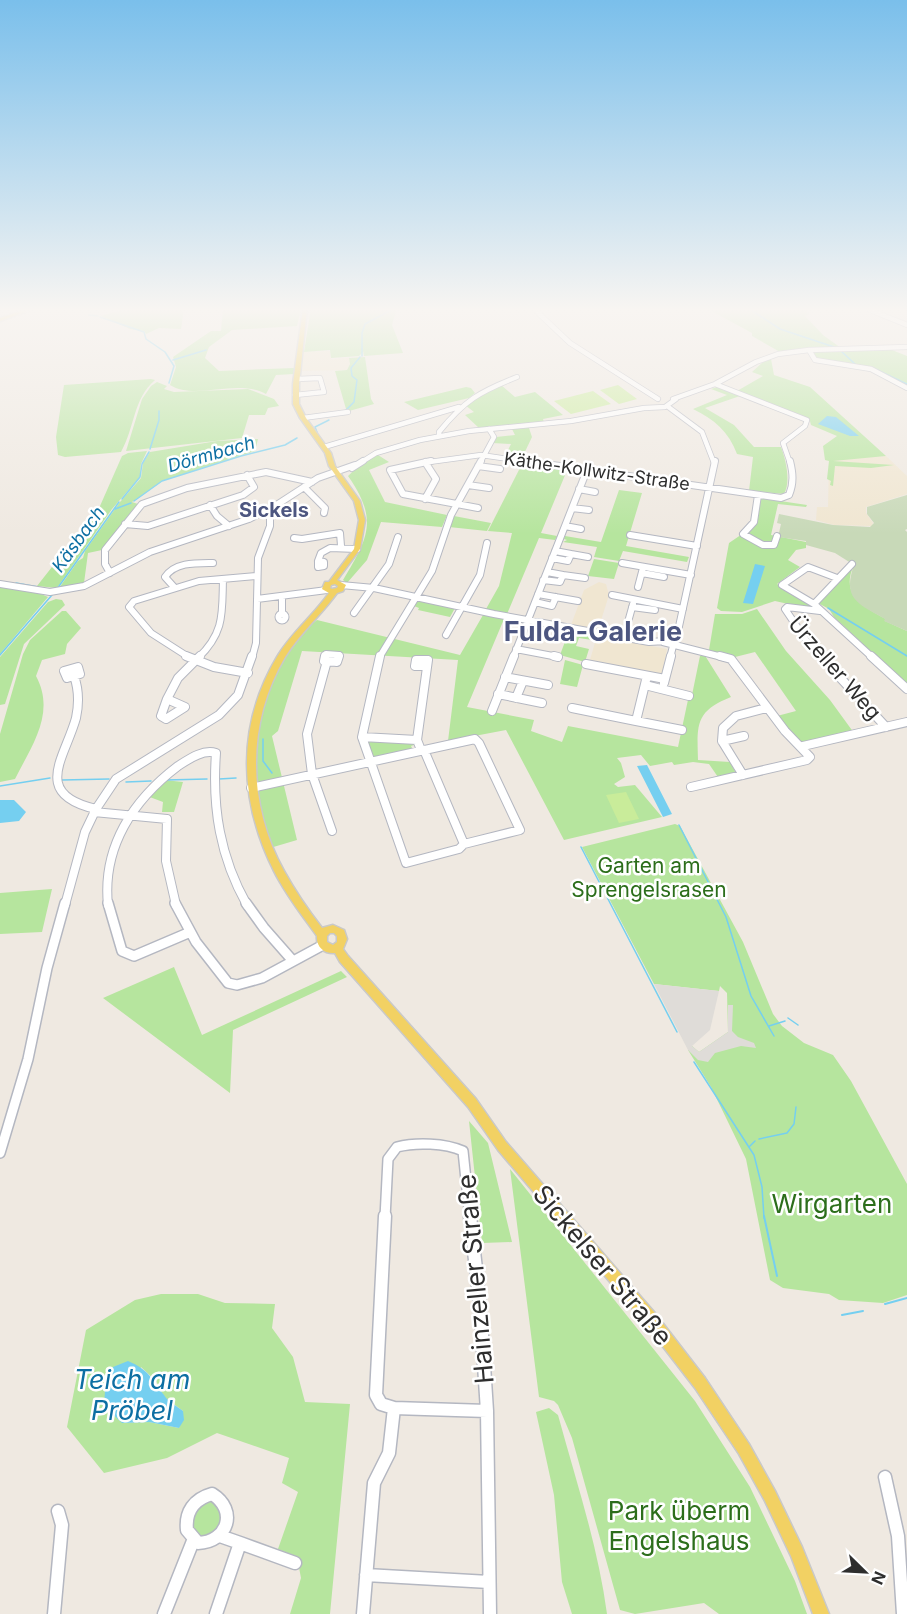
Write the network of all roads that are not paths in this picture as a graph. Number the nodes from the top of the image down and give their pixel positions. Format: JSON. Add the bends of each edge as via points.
{"nodes":[{"id":1,"x":296,"y":383,"type":"edge"},
{"id":2,"x":322,"y":383,"type":"edge"},
{"id":3,"x":501,"y":383,"type":"edge"},
{"id":4,"x":630,"y":383,"type":"edge"},
{"id":5,"x":715,"y":384,"type":"joint"},
{"id":6,"x":295,"y":395,"type":"junction"},
{"id":7,"x":661,"y":403,"type":"junction"},
{"id":8,"x":459,"y":407,"type":"junction"},
{"id":9,"x":348,"y":412,"type":"dead end"},
{"id":10,"x":303,"y":418,"type":"junction"},
{"id":11,"x":489,"y":429,"type":"junction"},
{"id":12,"x":439,"y":436,"type":"junction"},
{"id":13,"x":324,"y":447,"type":"junction"},
{"id":14,"x":484,"y":455,"type":"junction"},
{"id":15,"x":425,"y":462,"type":"junction"},
{"id":16,"x":355,"y":465,"type":"junction"},
{"id":17,"x":478,"y":466,"type":"junction"},
{"id":18,"x":500,"y":469,"type":"dead end"},
{"id":19,"x":587,"y":470,"type":"junction"},
{"id":20,"x":336,"y":471,"type":"junction"},
{"id":21,"x":347,"y":471,"type":"junction"},
{"id":22,"x":247,"y":476,"type":"junction"},
{"id":23,"x":342,"y":478,"type":"junction"},
{"id":24,"x":312,"y":482,"type":"junction"},
{"id":25,"x":468,"y":485,"type":"junction"},
{"id":26,"x":304,"y":487,"type":"junction"},
{"id":27,"x":489,"y":488,"type":"dead end"},
{"id":28,"x":710,"y":488,"type":"junction"},
{"id":29,"x":579,"y":489,"type":"junction"},
{"id":30,"x":596,"y":492,"type":"dead end"},
{"id":31,"x":758,"y":495,"type":"junction"},
{"id":32,"x":425,"y":499,"type":"junction"},
{"id":33,"x":210,"y":505,"type":"junction"},
{"id":34,"x":457,"y":505,"type":"junction"},
{"id":35,"x":270,"y":508,"type":"junction"},
{"id":36,"x":478,"y":508,"type":"dead end"},
{"id":37,"x":572,"y":508,"type":"junction"},
{"id":38,"x":588,"y":510,"type":"dead end"},
{"id":39,"x":324,"y":513,"type":"dead end"},
{"id":40,"x":125,"y":524,"type":"junction"},
{"id":41,"x":229,"y":526,"type":"junction"},
{"id":42,"x":338,"y":526,"type":"dead end"},
{"id":43,"x":565,"y":526,"type":"junction"},
{"id":44,"x":581,"y":529,"type":"dead end"},
{"id":45,"x":340,"y":533,"type":"junction"},
{"id":46,"x":630,"y":535,"type":"dead end"},
{"id":47,"x":777,"y":536,"type":"dead end"},
{"id":48,"x":398,"y":537,"type":"dead end"},
{"id":49,"x":294,"y":538,"type":"dead end"},
{"id":50,"x":487,"y":543,"type":"dead end"},
{"id":51,"x":341,"y":546,"type":"junction"},
{"id":52,"x":697,"y":546,"type":"junction"},
{"id":53,"x":357,"y":549,"type":"junction"},
{"id":54,"x":555,"y":551,"type":"junction"},
{"id":55,"x":571,"y":554,"type":"junction"},
{"id":56,"x":588,"y":556,"type":"dead end"},
{"id":57,"x":552,"y":558,"type":"junction"},
{"id":58,"x":317,"y":561,"type":"dead end"},
{"id":59,"x":622,"y":563,"type":"dead end"},
{"id":60,"x":213,"y":564,"type":"dead end"},
{"id":61,"x":852,"y":564,"type":"dead end"},
{"id":62,"x":643,"y":570,"type":"junction"},
{"id":63,"x":546,"y":572,"type":"junction"},
{"id":64,"x":110,"y":573,"type":"junction"},
{"id":65,"x":563,"y":575,"type":"junction"},
{"id":66,"x":691,"y":575,"type":"junction"},
{"id":67,"x":257,"y":576,"type":"junction"},
{"id":68,"x":664,"y":577,"type":"dead end"},
{"id":69,"x":585,"y":578,"type":"dead end"},
{"id":70,"x":837,"y":578,"type":"junction"},
{"id":71,"x":223,"y":579,"type":"junction"},
{"id":72,"x":543,"y":580,"type":"junction"},
{"id":73,"x":0,"y":584,"type":"edge"},
{"id":74,"x":174,"y":587,"type":"junction"},
{"id":75,"x":638,"y":587,"type":"dead end"},
{"id":76,"x":371,"y":588,"type":"junction"},
{"id":77,"x":333,"y":589,"type":"junction"},
{"id":78,"x":538,"y":594,"type":"junction"},
{"id":79,"x":612,"y":595,"type":"dead end"},
{"id":80,"x":282,"y":596,"type":"junction"},
{"id":81,"x":416,"y":597,"type":"junction"},
{"id":82,"x":555,"y":597,"type":"junction"},
{"id":83,"x":257,"y":599,"type":"junction"},
{"id":84,"x":578,"y":601,"type":"dead end"},
{"id":85,"x":535,"y":602,"type":"junction"},
{"id":86,"x":633,"y":603,"type":"junction"},
{"id":87,"x":814,"y":604,"type":"junction"},
{"id":88,"x":461,"y":607,"type":"junction"},
{"id":89,"x":683,"y":609,"type":"junction"},
{"id":90,"x":655,"y":610,"type":"dead end"},
{"id":91,"x":820,"y":611,"type":"junction"},
{"id":92,"x":354,"y":613,"type":"dead end"},
{"id":93,"x":282,"y":614,"type":"dead end"},
{"id":94,"x":527,"y":621,"type":"junction"},
{"id":95,"x":628,"y":621,"type":"dead end"},
{"id":96,"x":446,"y":635,"type":"dead end"},
{"id":97,"x":669,"y":643,"type":"junction"},
{"id":98,"x":516,"y":649,"type":"junction"},
{"id":99,"x":558,"y":657,"type":"dead end"},
{"id":100,"x":195,"y":660,"type":"junction"},
{"id":101,"x":327,"y":661,"type":"dead end"},
{"id":102,"x":586,"y":664,"type":"dead end"},
{"id":103,"x":427,"y":666,"type":"dead end"},
{"id":104,"x":248,"y":673,"type":"junction"},
{"id":105,"x":74,"y":676,"type":"dead end"},
{"id":106,"x":647,"y":676,"type":"junction"},
{"id":107,"x":505,"y":677,"type":"junction"},
{"id":108,"x":664,"y":679,"type":"junction"},
{"id":109,"x":523,"y":681,"type":"junction"},
{"id":110,"x":548,"y":685,"type":"dead end"},
{"id":111,"x":645,"y":685,"type":"junction"},
{"id":112,"x":663,"y":688,"type":"junction"},
{"id":113,"x":907,"y":689,"type":"edge"},
{"id":114,"x":498,"y":694,"type":"junction"},
{"id":115,"x":689,"y":696,"type":"dead end"},
{"id":116,"x":516,"y":698,"type":"junction"},
{"id":117,"x":167,"y":699,"type":"dead end"},
{"id":118,"x":542,"y":703,"type":"dead end"},
{"id":119,"x":572,"y":708,"type":"dead end"},
{"id":120,"x":766,"y":708,"type":"junction"},
{"id":121,"x":492,"y":711,"type":"dead end"},
{"id":122,"x":636,"y":721,"type":"junction"},
{"id":123,"x":907,"y":722,"type":"edge"},
{"id":124,"x":886,"y":727,"type":"junction"},
{"id":125,"x":682,"y":729,"type":"dead end"},
{"id":126,"x":744,"y":736,"type":"dead end"},
{"id":127,"x":362,"y":737,"type":"junction"},
{"id":128,"x":417,"y":740,"type":"junction"},
{"id":129,"x":722,"y":741,"type":"junction"},
{"id":130,"x":803,"y":746,"type":"junction"},
{"id":131,"x":423,"y":750,"type":"junction"},
{"id":132,"x":370,"y":762,"type":"junction"},
{"id":133,"x":312,"y":774,"type":"junction"},
{"id":134,"x":743,"y":776,"type":"junction"},
{"id":135,"x":691,"y":787,"type":"dead end"},
{"id":136,"x":251,"y":788,"type":"junction"},
{"id":137,"x":95,"y":810,"type":"junction"},
{"id":138,"x":128,"y":817,"type":"junction"},
{"id":139,"x":332,"y":831,"type":"dead end"},
{"id":140,"x":463,"y":845,"type":"junction"},
{"id":141,"x":188,"y":933,"type":"junction"},
{"id":142,"x":325,"y":937,"type":"junction"},
{"id":143,"x":337,"y":947,"type":"junction"},
{"id":144,"x":292,"y":962,"type":"junction"},
{"id":145,"x":0,"y":1153,"type":"edge"},
{"id":146,"x":394,"y":1408,"type":"junction"},
{"id":147,"x":486,"y":1411,"type":"junction"},
{"id":148,"x":885,"y":1476,"type":"dead end"},
{"id":149,"x":58,"y":1511,"type":"dead end"},
{"id":150,"x":220,"y":1536,"type":"junction"},
{"id":151,"x":193,"y":1540,"type":"junction"},
{"id":152,"x":240,"y":1543,"type":"junction"},
{"id":153,"x":295,"y":1563,"type":"dead end"},
{"id":154,"x":366,"y":1575,"type":"junction"},
{"id":155,"x":489,"y":1582,"type":"junction"},
{"id":156,"x":54,"y":1614,"type":"edge"},
{"id":157,"x":164,"y":1614,"type":"edge"},
{"id":158,"x":216,"y":1614,"type":"edge"},
{"id":159,"x":363,"y":1614,"type":"edge"},
{"id":160,"x":490,"y":1614,"type":"edge"},
{"id":161,"x":821,"y":1614,"type":"edge"},
{"id":162,"x":903,"y":1614,"type":"edge"}],
"edges":[{"from":1,"to":6,"type":"main road"},
{"from":2,"to":6,"type":"street","via":[[324,392]]},
{"from":3,"to":8,"type":"street"},
{"from":4,"to":7,"type":"street"},
{"from":5,"to":7,"type":"street"},
{"from":5,"to":31,"type":"street","name":"Käthe-Kollwitz-Straße","via":[[807,420],[783,443],[792,473],[791,491],[781,498]]},
{"from":6,"to":10,"type":"main road"},
{"from":7,"to":11,"type":"street","via":[[572,421]]},
{"from":7,"to":28,"type":"street","via":[[706,438],[715,460]]},
{"from":8,"to":12,"type":"street"},
{"from":8,"to":13,"type":"street"},
{"from":9,"to":10,"type":"street"},
{"from":10,"to":13,"type":"main road"},
{"from":11,"to":12,"type":"street"},
{"from":11,"to":14,"type":"street","via":[[494,437]]},
{"from":12,"to":16,"type":"street","via":[[384,450]]},
{"from":13,"to":20,"type":"main road"},
{"from":14,"to":15,"type":"street","name":"Käthe-Kollwitz-Straße"},
{"from":14,"to":17,"type":"street"},
{"from":14,"to":19,"type":"street","name":"Käthe-Kollwitz-Straße"},
{"from":15,"to":32,"type":"street","via":[[436,479]]},
{"from":15,"to":32,"type":"street","name":"Käthe-Kollwitz-Straße","via":[[390,470],[403,494]]},
{"from":16,"to":20,"type":"street"},
{"from":16,"to":21,"type":"street"},
{"from":17,"to":18,"type":"street"},
{"from":17,"to":25,"type":"street"},
{"from":19,"to":28,"type":"street","name":"Käthe-Kollwitz-Straße"},
{"from":19,"to":29,"type":"street"},
{"from":20,"to":21,"type":"street"},
{"from":20,"to":23,"type":"main road"},
{"from":20,"to":24,"type":"street"},
{"from":21,"to":23,"type":"street"},
{"from":22,"to":24,"type":"street","via":[[270,472]]},
{"from":22,"to":33,"type":"street","via":[[254,484],[251,489]]},
{"from":22,"to":40,"type":"street","via":[[199,485],[144,503]]},
{"from":23,"to":53,"type":"main road","via":[[360,507],[363,528]]},
{"from":24,"to":26,"type":"street"},
{"from":25,"to":27,"type":"street"},
{"from":25,"to":34,"type":"street"},
{"from":26,"to":35,"type":"street"},
{"from":26,"to":39,"type":"street","via":[[325,508]]},
{"from":28,"to":31,"type":"street","name":"Käthe-Kollwitz-Straße"},
{"from":28,"to":52,"type":"street"},
{"from":29,"to":30,"type":"street"},
{"from":29,"to":37,"type":"street"},
{"from":31,"to":47,"type":"street","via":[[753,522],[743,534],[765,546],[774,545]]},
{"from":32,"to":34,"type":"street"},
{"from":33,"to":40,"type":"street","via":[[148,526]]},
{"from":33,"to":41,"type":"street"},
{"from":34,"to":36,"type":"street"},
{"from":34,"to":81,"type":"street","via":[[434,568]]},
{"from":35,"to":41,"type":"street"},
{"from":35,"to":67,"type":"street","via":[[270,526],[258,558]]},
{"from":37,"to":38,"type":"street"},
{"from":37,"to":43,"type":"street"},
{"from":40,"to":64,"type":"street","via":[[105,550]]},
{"from":41,"to":64,"type":"street","via":[[162,547]]},
{"from":42,"to":45,"type":"street"},
{"from":43,"to":44,"type":"street"},
{"from":43,"to":54,"type":"street"},
{"from":45,"to":49,"type":"street"},
{"from":45,"to":51,"type":"street"},
{"from":46,"to":52,"type":"street"},
{"from":48,"to":76,"type":"street","via":[[389,564]]},
{"from":50,"to":88,"type":"street","via":[[480,575]]},
{"from":51,"to":53,"type":"street"},
{"from":51,"to":58,"type":"street","via":[[324,550]]},
{"from":52,"to":66,"type":"street"},
{"from":53,"to":77,"type":"main road"},
{"from":54,"to":55,"type":"street"},
{"from":54,"to":57,"type":"street"},
{"from":55,"to":56,"type":"street"},
{"from":55,"to":57,"type":"street","via":[[568,561]]},
{"from":57,"to":63,"type":"street"},
{"from":59,"to":62,"type":"street"},
{"from":60,"to":74,"type":"street","via":[[191,564],[171,570],[165,578]]},
{"from":61,"to":70,"type":"street"},
{"from":62,"to":66,"type":"street"},
{"from":62,"to":68,"type":"street"},
{"from":62,"to":75,"type":"street"},
{"from":63,"to":65,"type":"street"},
{"from":63,"to":72,"type":"street"},
{"from":64,"to":73,"type":"street","via":[[64,591]]},
{"from":65,"to":69,"type":"street"},
{"from":65,"to":72,"type":"street","via":[[560,582]]},
{"from":66,"to":89,"type":"street"},
{"from":67,"to":71,"type":"street"},
{"from":67,"to":83,"type":"street"},
{"from":70,"to":87,"type":"street"},
{"from":70,"to":87,"type":"street","via":[[808,567],[782,585]]},
{"from":71,"to":74,"type":"street"},
{"from":71,"to":100,"type":"street","via":[[218,633]]},
{"from":72,"to":78,"type":"street"},
{"from":74,"to":100,"type":"street","via":[[129,606],[161,642]]},
{"from":76,"to":77,"type":"street"},
{"from":76,"to":81,"type":"street"},
{"from":76,"to":92,"type":"street"},
{"from":77,"to":80,"type":"street"},
{"from":77,"to":136,"type":"main road","via":[[293,638],[264,689],[250,741]]},
{"from":78,"to":82,"type":"street"},
{"from":78,"to":85,"type":"street"},
{"from":79,"to":86,"type":"street"},
{"from":80,"to":83,"type":"street"},
{"from":80,"to":93,"type":"street"},
{"from":81,"to":88,"type":"street"},
{"from":81,"to":127,"type":"street","via":[[379,657]]},
{"from":82,"to":84,"type":"street"},
{"from":82,"to":85,"type":"street","via":[[552,606]]},
{"from":83,"to":104,"type":"street","via":[[256,643]]},
{"from":85,"to":94,"type":"street"},
{"from":86,"to":89,"type":"street"},
{"from":86,"to":90,"type":"street"},
{"from":86,"to":95,"type":"street"},
{"from":87,"to":91,"type":"street"},
{"from":88,"to":94,"type":"street"},
{"from":88,"to":96,"type":"street"},
{"from":89,"to":97,"type":"street","via":[[678,631]]},
{"from":91,"to":113,"type":"street"},
{"from":91,"to":124,"type":"street","name":"Ürzeller Weg","via":[[784,609],[810,646]]},
{"from":94,"to":97,"type":"street"},
{"from":94,"to":98,"type":"street"},
{"from":97,"to":108,"type":"street"},
{"from":97,"to":120,"type":"street","via":[[731,659]]},
{"from":98,"to":99,"type":"street"},
{"from":98,"to":107,"type":"street"},
{"from":100,"to":104,"type":"street"},
{"from":100,"to":117,"type":"street","via":[[180,675]]},
{"from":101,"to":133,"type":"street","via":[[307,734]]},
{"from":102,"to":106,"type":"street"},
{"from":103,"to":128,"type":"street"},
{"from":104,"to":137,"type":"street","via":[[230,705],[122,774]]},
{"from":105,"to":137,"type":"street","via":[[77,712],[56,778],[66,797]]},
{"from":106,"to":108,"type":"street"},
{"from":106,"to":111,"type":"street"},
{"from":107,"to":109,"type":"street"},
{"from":107,"to":114,"type":"street"},
{"from":108,"to":112,"type":"street"},
{"from":109,"to":110,"type":"street"},
{"from":109,"to":116,"type":"street"},
{"from":111,"to":112,"type":"street"},
{"from":111,"to":122,"type":"street"},
{"from":112,"to":115,"type":"street","via":[[662,691]]},
{"from":114,"to":116,"type":"street"},
{"from":114,"to":121,"type":"street"},
{"from":116,"to":118,"type":"street"},
{"from":119,"to":122,"type":"street"},
{"from":120,"to":129,"type":"street","via":[[730,719],[723,728]]},
{"from":120,"to":130,"type":"street","via":[[794,742]]},
{"from":122,"to":125,"type":"street"},
{"from":123,"to":124,"type":"street"},
{"from":124,"to":130,"type":"street"},
{"from":126,"to":129,"type":"street"},
{"from":127,"to":128,"type":"street"},
{"from":127,"to":132,"type":"street"},
{"from":128,"to":131,"type":"street"},
{"from":129,"to":134,"type":"street"},
{"from":130,"to":134,"type":"street","via":[[810,758]]},
{"from":131,"to":132,"type":"street"},
{"from":131,"to":140,"type":"street"},
{"from":131,"to":140,"type":"street","via":[[475,739],[520,830]]},
{"from":132,"to":133,"type":"street"},
{"from":132,"to":140,"type":"street","via":[[406,863]]},
{"from":133,"to":136,"type":"street"},
{"from":133,"to":139,"type":"street"},
{"from":134,"to":135,"type":"street"},
{"from":136,"to":142,"type":"main road","via":[[257,820],[271,857]]},
{"from":137,"to":138,"type":"street"},
{"from":137,"to":145,"type":"street","via":[[80,848],[47,968],[28,1059]]},
{"from":138,"to":141,"type":"street","via":[[167,819],[166,863],[174,901]]},
{"from":138,"to":141,"type":"street","via":[[111,853],[107,885],[110,912],[122,951],[134,956]]},
{"from":138,"to":144,"type":"street","via":[[163,778],[201,753],[214,752],[214,812],[230,868],[259,921]]},
{"from":141,"to":144,"type":"street","via":[[232,986]]},
{"from":142,"to":143,"type":"main road","via":[[328,948]]},
{"from":142,"to":143,"type":"main road","name":"Sickelser Straße","via":[[340,931],[343,941]]},
{"from":142,"to":144,"type":"street"},
{"from":143,"to":161,"type":"main road","name":"Sickelser Straße","via":[[395,1019],[472,1103],[502,1146],[649,1317],[700,1383],[770,1496]]},
{"from":146,"to":147,"type":"street","name":"Hainzeller Straße"},
{"from":146,"to":147,"type":"street","name":"Hainzeller Straße","via":[[381,1404],[376,1395],[388,1158],[399,1146],[461,1148],[480,1305]]},
{"from":146,"to":154,"type":"street","via":[[389,1453],[374,1483]]},
{"from":147,"to":155,"type":"street","name":"Hainzeller Straße"},
{"from":148,"to":162,"type":"street","via":[[898,1536]]},
{"from":149,"to":156,"type":"street","via":[[62,1525]]},
{"from":150,"to":151,"type":"street","via":[[209,1543],[198,1544]]},
{"from":150,"to":151,"type":"street","via":[[227,1522],[227,1507],[219,1496],[206,1495],[189,1511],[186,1527]]},
{"from":150,"to":152,"type":"street"},
{"from":151,"to":157,"type":"street"},
{"from":152,"to":153,"type":"street"},
{"from":152,"to":158,"type":"street"},
{"from":154,"to":155,"type":"street"},
{"from":154,"to":159,"type":"street"},
{"from":155,"to":160,"type":"street","name":"Hainzeller Straße"}]}
